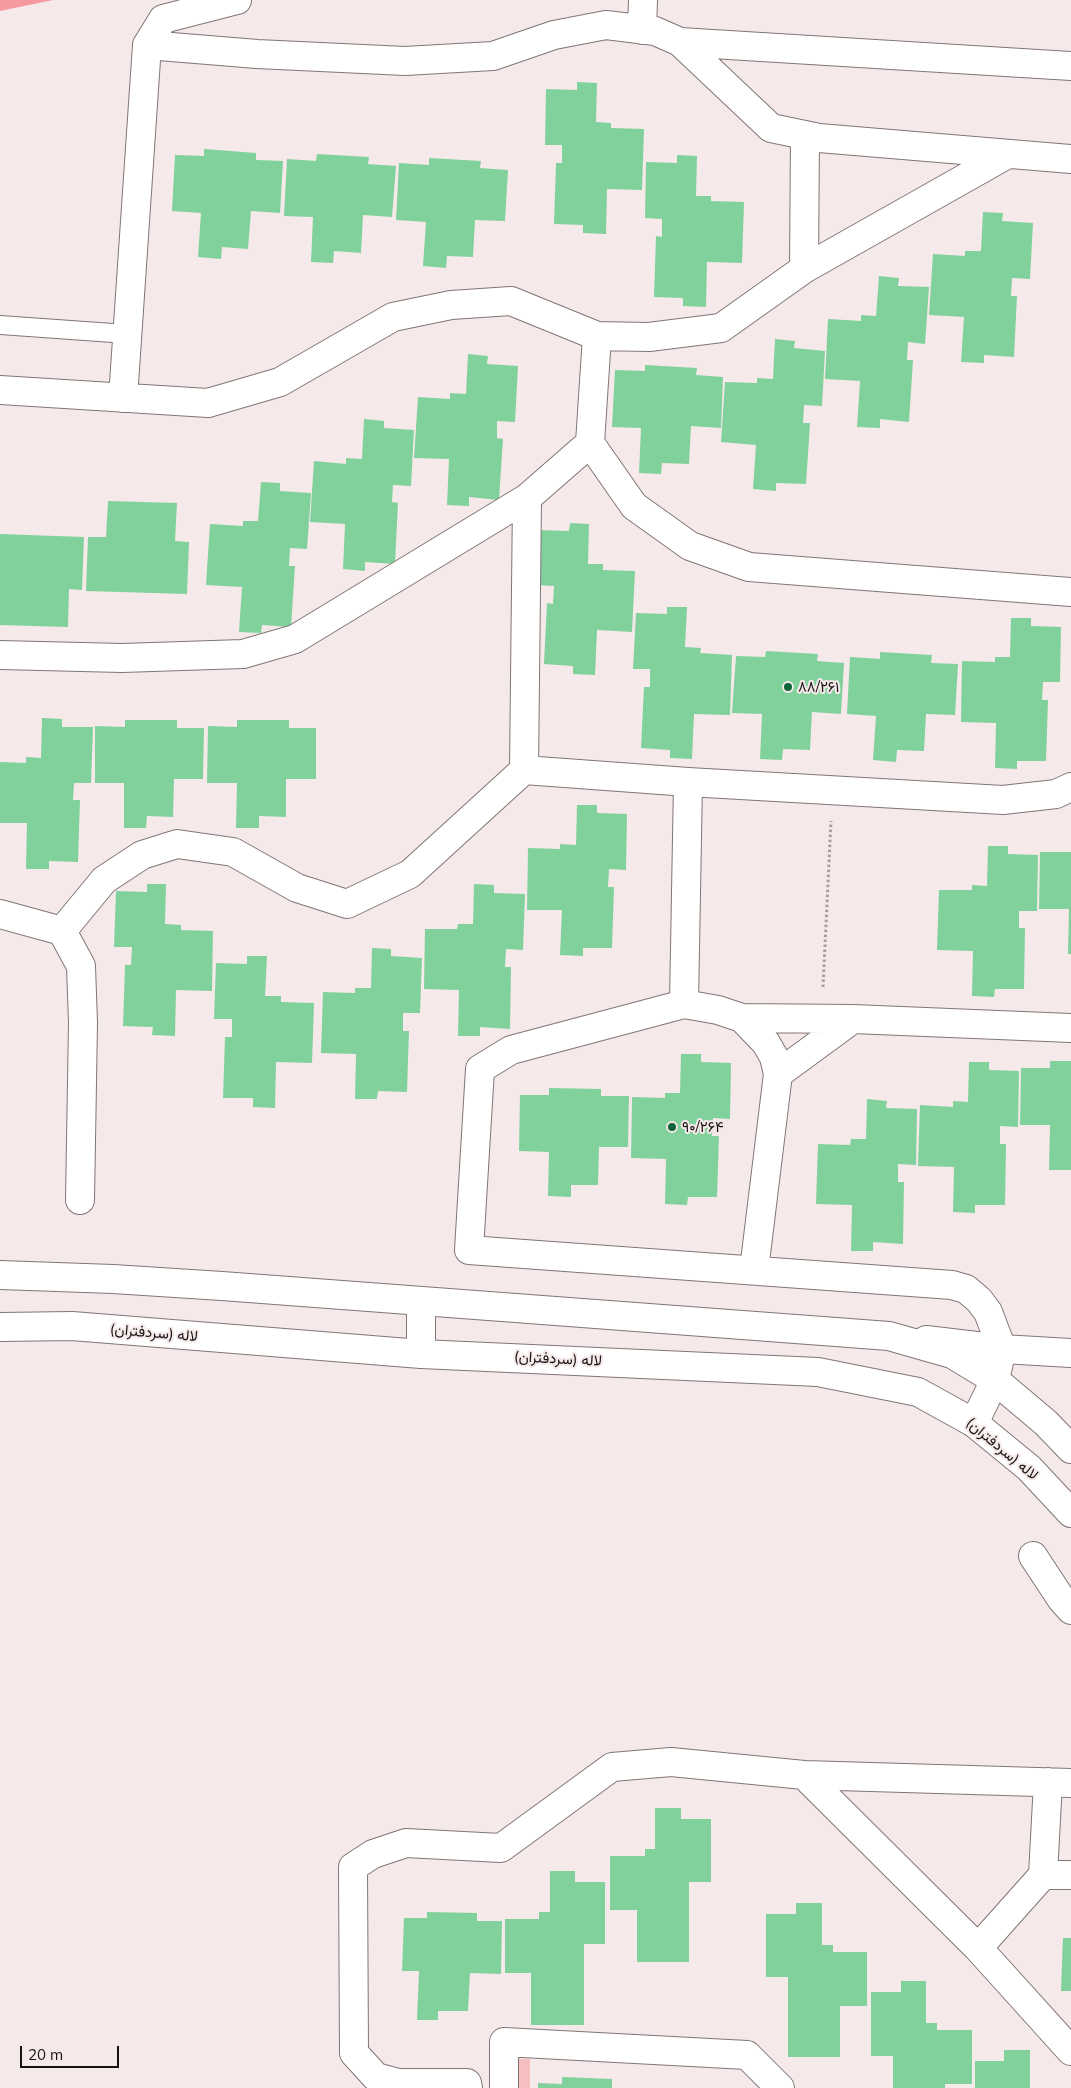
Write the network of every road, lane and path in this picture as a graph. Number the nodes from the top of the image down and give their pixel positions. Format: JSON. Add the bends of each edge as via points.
{"nodes":[{"id":1,"x":237,"y":0,"type":"edge"},
{"id":2,"x":642,"y":0,"type":"edge"},
{"id":3,"x":642,"y":30,"type":"junction"},
{"id":4,"x":680,"y":42,"type":"junction"},
{"id":5,"x":147,"y":45,"type":"junction"},
{"id":6,"x":1071,"y":66,"type":"edge"},
{"id":7,"x":805,"y":135,"type":"junction"},
{"id":8,"x":1006,"y":155,"type":"junction"},
{"id":9,"x":1071,"y":159,"type":"edge"},
{"id":10,"x":804,"y":269,"type":"junction"},
{"id":11,"x":0,"y":325,"type":"edge"},
{"id":12,"x":127,"y":334,"type":"junction"},
{"id":13,"x":597,"y":336,"type":"junction"},
{"id":14,"x":0,"y":390,"type":"edge"},
{"id":15,"x":123,"y":398,"type":"junction"},
{"id":16,"x":590,"y":443,"type":"junction"},
{"id":17,"x":527,"y":498,"type":"junction"},
{"id":18,"x":1071,"y":592,"type":"edge"},
{"id":19,"x":0,"y":655,"type":"edge"},
{"id":20,"x":524,"y":770,"type":"junction"},
{"id":21,"x":688,"y":782,"type":"junction"},
{"id":22,"x":1071,"y":786,"type":"edge"},
{"id":23,"x":832,"y":790,"type":"junction"},
{"id":24,"x":0,"y":914,"type":"edge"},
{"id":25,"x":62,"y":931,"type":"junction"},
{"id":26,"x":684,"y":1004,"type":"junction"},
{"id":27,"x":742,"y":1018,"type":"junction"},
{"id":28,"x":822,"y":1019,"type":"junction"},
{"id":29,"x":854,"y":1019,"type":"junction"},
{"id":30,"x":1071,"y":1028,"type":"edge"},
{"id":31,"x":778,"y":1074,"type":"junction"},
{"id":32,"x":80,"y":1200,"type":"dead end"},
{"id":33,"x":754,"y":1270,"type":"junction"},
{"id":34,"x":0,"y":1275,"type":"edge"},
{"id":35,"x":421,"y":1301,"type":"junction"},
{"id":36,"x":0,"y":1327,"type":"edge"},
{"id":37,"x":889,"y":1336,"type":"junction"},
{"id":38,"x":1002,"y":1349,"type":"junction"},
{"id":39,"x":1071,"y":1353,"type":"edge"},
{"id":40,"x":421,"y":1354,"type":"junction"},
{"id":41,"x":995,"y":1380,"type":"junction"},
{"id":42,"x":974,"y":1422,"type":"junction"},
{"id":43,"x":1071,"y":1449,"type":"edge"},
{"id":44,"x":1071,"y":1514,"type":"edge"},
{"id":45,"x":1033,"y":1556,"type":"dead end"},
{"id":46,"x":1068,"y":1601,"type":"edge"},
{"id":47,"x":804,"y":1775,"type":"junction"},
{"id":48,"x":1059,"y":1783,"type":"edge"},
{"id":49,"x":1043,"y":1875,"type":"junction"},
{"id":50,"x":1071,"y":1875,"type":"edge"},
{"id":51,"x":978,"y":1948,"type":"junction"},
{"id":52,"x":1071,"y":2050,"type":"edge"},
{"id":53,"x":468,"y":2088,"type":"edge"},
{"id":54,"x":504,"y":2088,"type":"edge"},
{"id":55,"x":780,"y":2088,"type":"edge"}],
"edges":[{"from":1,"to":5,"type":"street","via":[[163,19]]},
{"from":2,"to":3,"type":"street"},
{"from":3,"to":4,"type":"street","via":[[655,31]]},
{"from":3,"to":5,"type":"street","via":[[606,25],[554,35],[493,56],[405,61]]},
{"from":4,"to":6,"type":"street"},
{"from":4,"to":7,"type":"street","via":[[770,128]]},
{"from":5,"to":12,"type":"street"},
{"from":7,"to":8,"type":"street"},
{"from":7,"to":10,"type":"street"},
{"from":8,"to":9,"type":"street"},
{"from":8,"to":10,"type":"street"},
{"from":10,"to":13,"type":"street","via":[[720,328],[649,337]]},
{"from":11,"to":12,"type":"lane"},
{"from":12,"to":15,"type":"street"},
{"from":13,"to":15,"type":"street","via":[[511,301],[451,305],[393,317],[280,382],[226,398],[208,402]]},
{"from":13,"to":16,"type":"street"},
{"from":14,"to":15,"type":"street"},
{"from":16,"to":17,"type":"street"},
{"from":16,"to":18,"type":"street","via":[[634,506],[690,546],[749,567]]},
{"from":17,"to":19,"type":"street","via":[[295,639],[242,654],[122,658]]},
{"from":17,"to":20,"type":"street"},
{"from":20,"to":21,"type":"street"},
{"from":20,"to":25,"type":"street","via":[[410,874],[347,904],[297,888],[234,852],[177,844],[142,855],[104,880]]},
{"from":21,"to":23,"type":"street"},
{"from":21,"to":26,"type":"street"},
{"from":22,"to":23,"type":"street","via":[[1056,794],[1003,800]]},
{"from":23,"to":28,"type":"path"},
{"from":24,"to":25,"type":"street"},
{"from":25,"to":32,"type":"street","via":[[82,966]]},
{"from":26,"to":27,"type":"street"},
{"from":26,"to":33,"type":"street","via":[[511,1050],[480,1069],[469,1250]]},
{"from":27,"to":28,"type":"street"},
{"from":27,"to":31,"type":"street","via":[[766,1043]]},
{"from":28,"to":29,"type":"street"},
{"from":29,"to":30,"type":"street"},
{"from":29,"to":31,"type":"street"},
{"from":31,"to":33,"type":"street"},
{"from":33,"to":38,"type":"street","via":[[952,1285],[966,1289],[988,1312]]},
{"from":34,"to":35,"type":"street","via":[[113,1279]]},
{"from":35,"to":37,"type":"street"},
{"from":35,"to":40,"type":"street"},
{"from":36,"to":40,"type":"street","name":"لاله (سردفتران)","via":[[72,1326]]},
{"from":37,"to":38,"type":"street"},
{"from":37,"to":41,"type":"street","via":[[952,1354]]},
{"from":38,"to":39,"type":"street"},
{"from":38,"to":41,"type":"street"},
{"from":40,"to":42,"type":"street","name":"لاله (سردفتران)","via":[[818,1372],[918,1392]]},
{"from":41,"to":42,"type":"street"},
{"from":41,"to":43,"type":"street"},
{"from":42,"to":44,"type":"street","name":"لاله (سردفتران)","via":[[1029,1468]]},
{"from":45,"to":46,"type":"street"},
{"from":47,"to":48,"type":"street"},
{"from":47,"to":51,"type":"street"},
{"from":47,"to":53,"type":"street","via":[[672,1762],[612,1768],[501,1848],[406,1843],[373,1854],[353,1867],[354,2054],[376,2078],[398,2084],[468,2084]]},
{"from":48,"to":49,"type":"street"},
{"from":49,"to":50,"type":"street"},
{"from":49,"to":51,"type":"street"},
{"from":51,"to":52,"type":"street"},
{"from":54,"to":55,"type":"street","via":[[504,2042],[747,2054]]}]}
